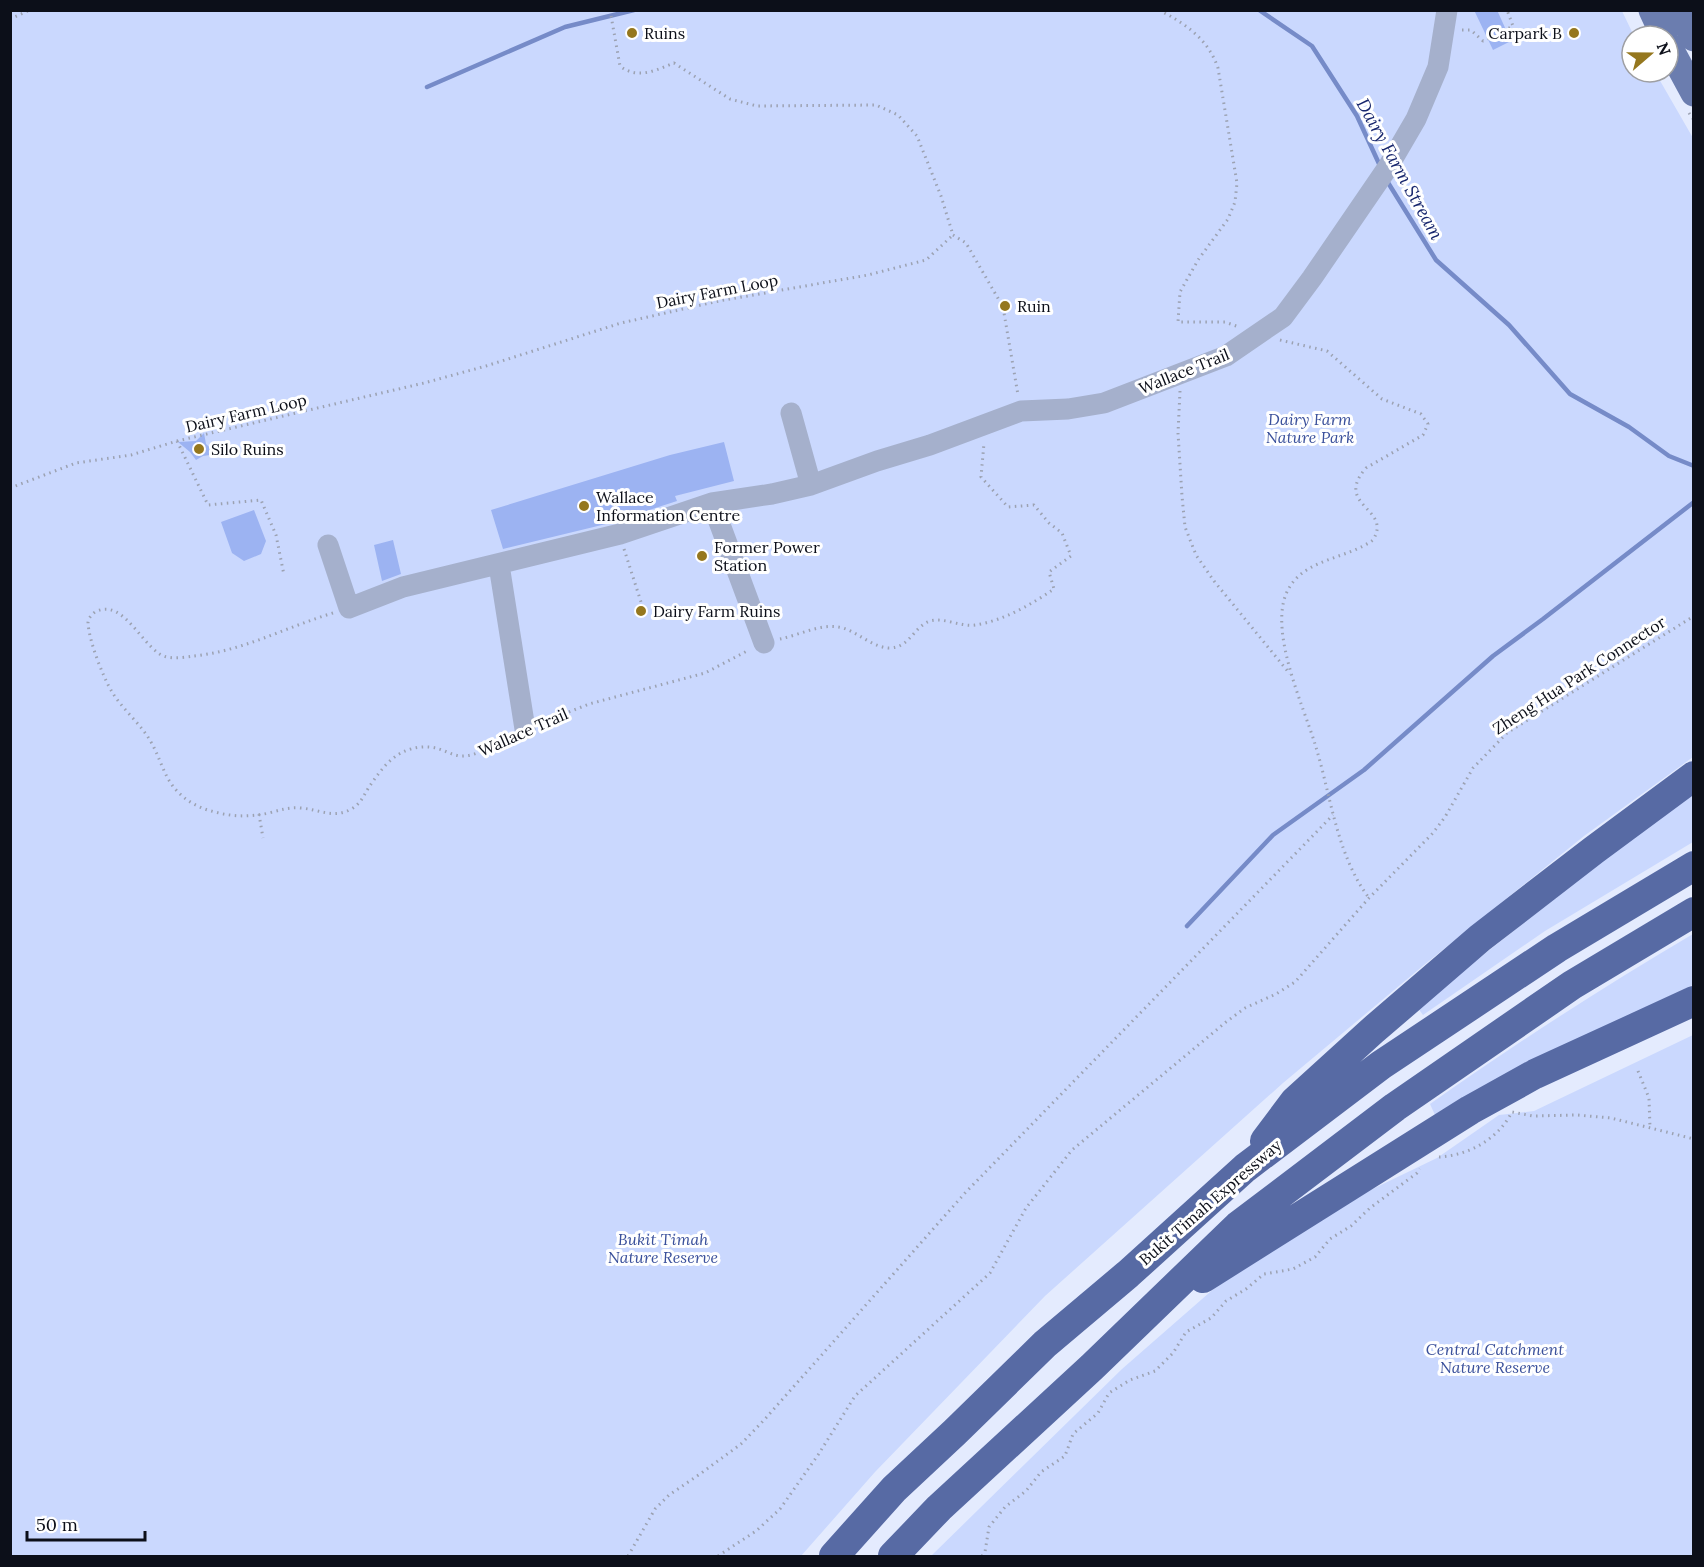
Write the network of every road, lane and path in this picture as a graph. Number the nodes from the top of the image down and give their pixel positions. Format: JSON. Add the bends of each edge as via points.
{"nodes":[{"id":1,"x":30,"y":10,"type":"edge"},
{"id":2,"x":610,"y":10,"type":"edge"},
{"id":3,"x":1159,"y":10,"type":"edge"},
{"id":4,"x":1507,"y":10,"type":"edge"},
{"id":5,"x":1652,"y":10,"type":"edge"},
{"id":6,"x":1680,"y":10,"type":"edge"},
{"id":7,"x":10,"y":19,"type":"edge"},
{"id":8,"x":1446,"y":20,"type":"edge"},
{"id":9,"x":1658,"y":24,"type":"edge"},
{"id":10,"x":1694,"y":38,"type":"edge"},
{"id":11,"x":1680,"y":67,"type":"edge"},
{"id":12,"x":1694,"y":93,"type":"edge"},
{"id":13,"x":953,"y":235,"type":"junction"},
{"id":14,"x":1260,"y":334,"type":"junction"},
{"id":15,"x":1180,"y":374,"type":"junction"},
{"id":16,"x":1021,"y":411,"type":"junction"},
{"id":17,"x":791,"y":412,"type":"dead end"},
{"id":18,"x":983,"y":424,"type":"junction"},
{"id":19,"x":177,"y":441,"type":"junction"},
{"id":20,"x":810,"y":485,"type":"junction"},
{"id":21,"x":10,"y":488,"type":"edge"},
{"id":22,"x":712,"y":503,"type":"junction"},
{"id":23,"x":620,"y":534,"type":"junction"},
{"id":24,"x":328,"y":545,"type":"dead end"},
{"id":25,"x":499,"y":565,"type":"junction"},
{"id":26,"x":284,"y":575,"type":"dead end"},
{"id":27,"x":641,"y":602,"type":"dead end"},
{"id":28,"x":349,"y":608,"type":"junction"},
{"id":29,"x":1694,"y":616,"type":"edge"},
{"id":30,"x":764,"y":643,"type":"junction"},
{"id":31,"x":1291,"y":675,"type":"junction"},
{"id":32,"x":525,"y":729,"type":"junction"},
{"id":33,"x":1694,"y":776,"type":"edge"},
{"id":34,"x":259,"y":814,"type":"junction"},
{"id":35,"x":1333,"y":815,"type":"junction"},
{"id":36,"x":263,"y":838,"type":"dead end"},
{"id":37,"x":1694,"y":866,"type":"edge"},
{"id":38,"x":1369,"y":898,"type":"junction"},
{"id":39,"x":1694,"y":912,"type":"edge"},
{"id":40,"x":1694,"y":1001,"type":"edge"},
{"id":41,"x":1638,"y":1071,"type":"dead end"},
{"id":42,"x":1650,"y":1128,"type":"junction"},
{"id":43,"x":1694,"y":1139,"type":"edge"},
{"id":44,"x":1437,"y":1157,"type":"dead end"},
{"id":45,"x":1422,"y":1166,"type":"dead end"},
{"id":46,"x":1245,"y":1168,"type":"junction"},
{"id":47,"x":1152,"y":1310,"type":"junction"},
{"id":48,"x":628,"y":1557,"type":"edge"},
{"id":49,"x":718,"y":1557,"type":"edge"},
{"id":50,"x":834,"y":1557,"type":"edge"},
{"id":51,"x":893,"y":1557,"type":"edge"},
{"id":52,"x":982,"y":1557,"type":"edge"}],
"edges":[{"from":1,"to":7,"type":"path"},
{"from":2,"to":13,"type":"path","via":[[620,66],[626,71],[650,73],[674,63],[730,99],[758,106],[876,105],[898,115],[917,136]]},
{"from":3,"to":14,"type":"path","via":[[1204,40],[1213,53],[1237,183],[1228,219],[1180,292],[1178,322],[1225,322]]},
{"from":4,"to":8,"type":"path","via":[[1513,26],[1483,41],[1471,30]]},
{"from":5,"to":9,"type":"main road"},
{"from":6,"to":10,"type":"main road"},
{"from":8,"to":14,"type":"lane","name":"Wallace Trail","via":[[1438,67],[1384,173],[1283,317]]},
{"from":11,"to":12,"type":"main road"},
{"from":13,"to":16,"type":"path","via":[[966,243],[1003,307]]},
{"from":13,"to":19,"type":"path","name":"Dairy Farm Loop","via":[[926,260],[621,323],[476,369]]},
{"from":14,"to":15,"type":"lane","name":"Wallace Trail","via":[[1226,356]]},
{"from":14,"to":31,"type":"path","via":[[1327,351],[1382,399],[1421,414],[1428,424],[1423,435],[1360,475],[1358,500],[1377,522],[1373,540],[1315,564],[1298,576],[1286,594],[1283,630]]},
{"from":15,"to":16,"type":"lane","name":"Wallace Trail","via":[[1104,403]]},
{"from":15,"to":31,"type":"path","via":[[1178,433],[1185,526],[1196,555],[1214,581]]},
{"from":16,"to":18,"type":"lane","name":"Wallace Trail"},
{"from":17,"to":20,"type":"lane"},
{"from":18,"to":20,"type":"lane","name":"Wallace Trail"},
{"from":18,"to":30,"type":"path","name":"Wallace Trail","via":[[981,477],[1008,507],[1034,505],[1062,533],[1071,556],[1049,572],[1054,589],[1027,607],[975,625],[928,622],[910,640],[891,648],[830,626]]},
{"from":19,"to":21,"type":"path","name":"Dairy Farm Loop","via":[[131,455],[76,463]]},
{"from":19,"to":26,"type":"path","via":[[208,505],[261,500],[276,535]]},
{"from":20,"to":22,"type":"lane","name":"Wallace Trail"},
{"from":22,"to":23,"type":"lane","name":"Wallace Trail"},
{"from":22,"to":30,"type":"lane"},
{"from":23,"to":25,"type":"lane","name":"Wallace Trail"},
{"from":23,"to":27,"type":"path"},
{"from":24,"to":28,"type":"lane"},
{"from":25,"to":28,"type":"lane","name":"Wallace Trail","via":[[403,587]]},
{"from":25,"to":32,"type":"lane"},
{"from":28,"to":34,"type":"path","name":"Wallace Trail","via":[[232,649],[175,658],[159,654],[114,612],[102,610],[88,620],[97,659],[112,692],[151,742],[167,777],[180,794],[196,806],[216,813],[242,817]]},
{"from":29,"to":38,"type":"path","name":"Zheng Hua Park Connector","via":[[1507,733],[1473,768],[1432,833]]},
{"from":30,"to":32,"type":"path","name":"Wallace Trail","via":[[705,673],[589,704]]},
{"from":31,"to":35,"type":"path","via":[[1315,744]]},
{"from":32,"to":34,"type":"path","name":"Wallace Trail","via":[[474,754],[461,756],[420,747],[403,752],[388,762],[362,800],[343,813],[331,815],[285,808]]},
{"from":33,"to":46,"type":"highway","via":[[1480,938],[1372,1031],[1295,1101]]},
{"from":34,"to":36,"type":"path"},
{"from":35,"to":38,"type":"path","via":[[1357,882]]},
{"from":35,"to":48,"type":"path","via":[[965,1193],[741,1444],[655,1509]]},
{"from":37,"to":46,"type":"highway","name":"Bukit Timah Expressway","via":[[1557,948],[1381,1065]]},
{"from":38,"to":49,"type":"path","name":"Zheng Hua Park Connector","via":[[1295,982],[1226,1022],[1072,1150],[1026,1208],[990,1273],[855,1395],[780,1509]]},
{"from":39,"to":47,"type":"highway","via":[[1572,985],[1395,1107],[1238,1226]]},
{"from":40,"to":47,"type":"highway","via":[[1535,1074],[1470,1110]]},
{"from":41,"to":42,"type":"path","via":[[1648,1098]]},
{"from":42,"to":43,"type":"path"},
{"from":42,"to":44,"type":"path","via":[[1611,1118],[1512,1112],[1498,1132],[1480,1144],[1456,1156]]},
{"from":45,"to":52,"type":"path","via":[[1330,1239],[1315,1257],[1293,1269],[1264,1274],[1226,1301],[1211,1318],[1186,1332],[1155,1371],[1130,1380],[1109,1394],[1098,1413],[1073,1434],[1065,1456],[1041,1472],[989,1527]]},
{"from":46,"to":50,"type":"highway","name":"Bukit Timah Expressway","via":[[1045,1344],[894,1489]]},
{"from":47,"to":51,"type":"highway","via":[[939,1508]]}]}
